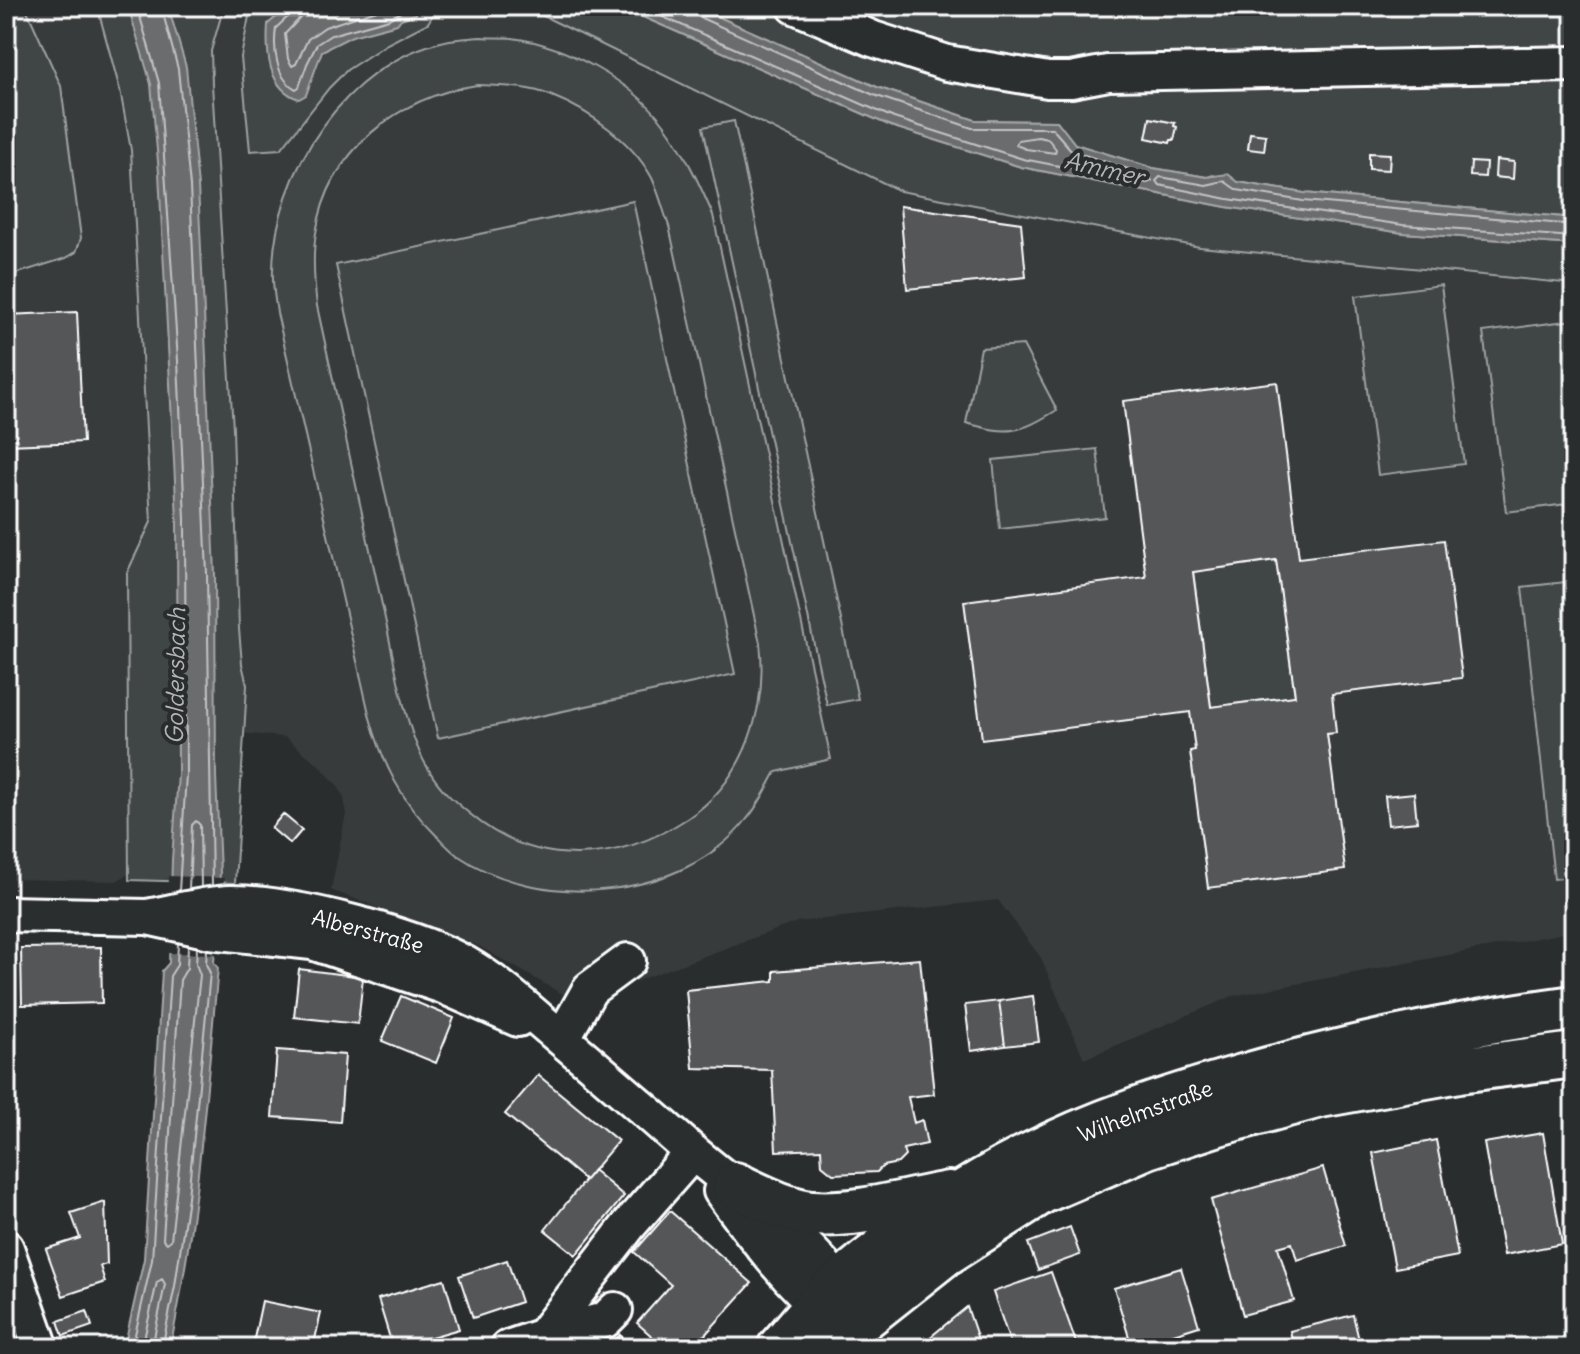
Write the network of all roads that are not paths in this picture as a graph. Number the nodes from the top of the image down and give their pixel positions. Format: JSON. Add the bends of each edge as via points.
{"nodes":[{"id":1,"x":795,"y":6,"type":"edge"},
{"id":2,"x":1574,"y":64,"type":"edge"},
{"id":3,"x":6,"y":914,"type":"edge"},
{"id":4,"x":628,"y":961,"type":"dead end"},
{"id":5,"x":1574,"y":1008,"type":"edge"},
{"id":6,"x":562,"y":1039,"type":"junction"},
{"id":7,"x":1574,"y":1055,"type":"edge"},
{"id":8,"x":693,"y":1152,"type":"junction"},
{"id":9,"x":735,"y":1185,"type":"junction"},
{"id":10,"x":967,"y":1191,"type":"junction"},
{"id":11,"x":6,"y":1248,"type":"edge"},
{"id":12,"x":615,"y":1310,"type":"dead end"},
{"id":13,"x":841,"y":1317,"type":"edge"},
{"id":14,"x":553,"y":1322,"type":"junction"},
{"id":15,"x":41,"y":1348,"type":"edge"},
{"id":16,"x":508,"y":1348,"type":"edge"},
{"id":17,"x":780,"y":1348,"type":"edge"}],
"edges":[{"from":1,"to":2,"type":"street","via":[[947,63],[1048,80],[1108,73]]},
{"from":3,"to":6,"type":"street","name":"Alberstraße","via":[[218,918],[312,942],[443,986]]},
{"from":4,"to":6,"type":"street","via":[[590,989]]},
{"from":5,"to":10,"type":"main road","name":"Wilhelmstraße","via":[[1410,1036],[1205,1088],[1120,1116],[1027,1157]]},
{"from":6,"to":8,"type":"street","name":"Alberstraße"},
{"from":7,"to":13,"type":"main road","name":"Wilhelmstraße","via":[[1320,1095],[1147,1146],[1042,1191]]},
{"from":8,"to":9,"type":"street","name":"Alberstraße"},
{"from":8,"to":13,"type":"street","name":"Alberstraße","via":[[736,1211]]},
{"from":8,"to":14,"type":"street"},
{"from":9,"to":10,"type":"main road","via":[[810,1213],[863,1211]]},
{"from":9,"to":13,"type":"street","name":"Alberstraße","via":[[816,1255]]},
{"from":10,"to":13,"type":"main road","name":"Wilhelmstraße","via":[[912,1227]]},
{"from":11,"to":15,"type":"street"},
{"from":12,"to":14,"type":"street","via":[[605,1320]]},
{"from":13,"to":17,"type":"main road","name":"Wilhelmstraße"},
{"from":14,"to":16,"type":"street"}]}
